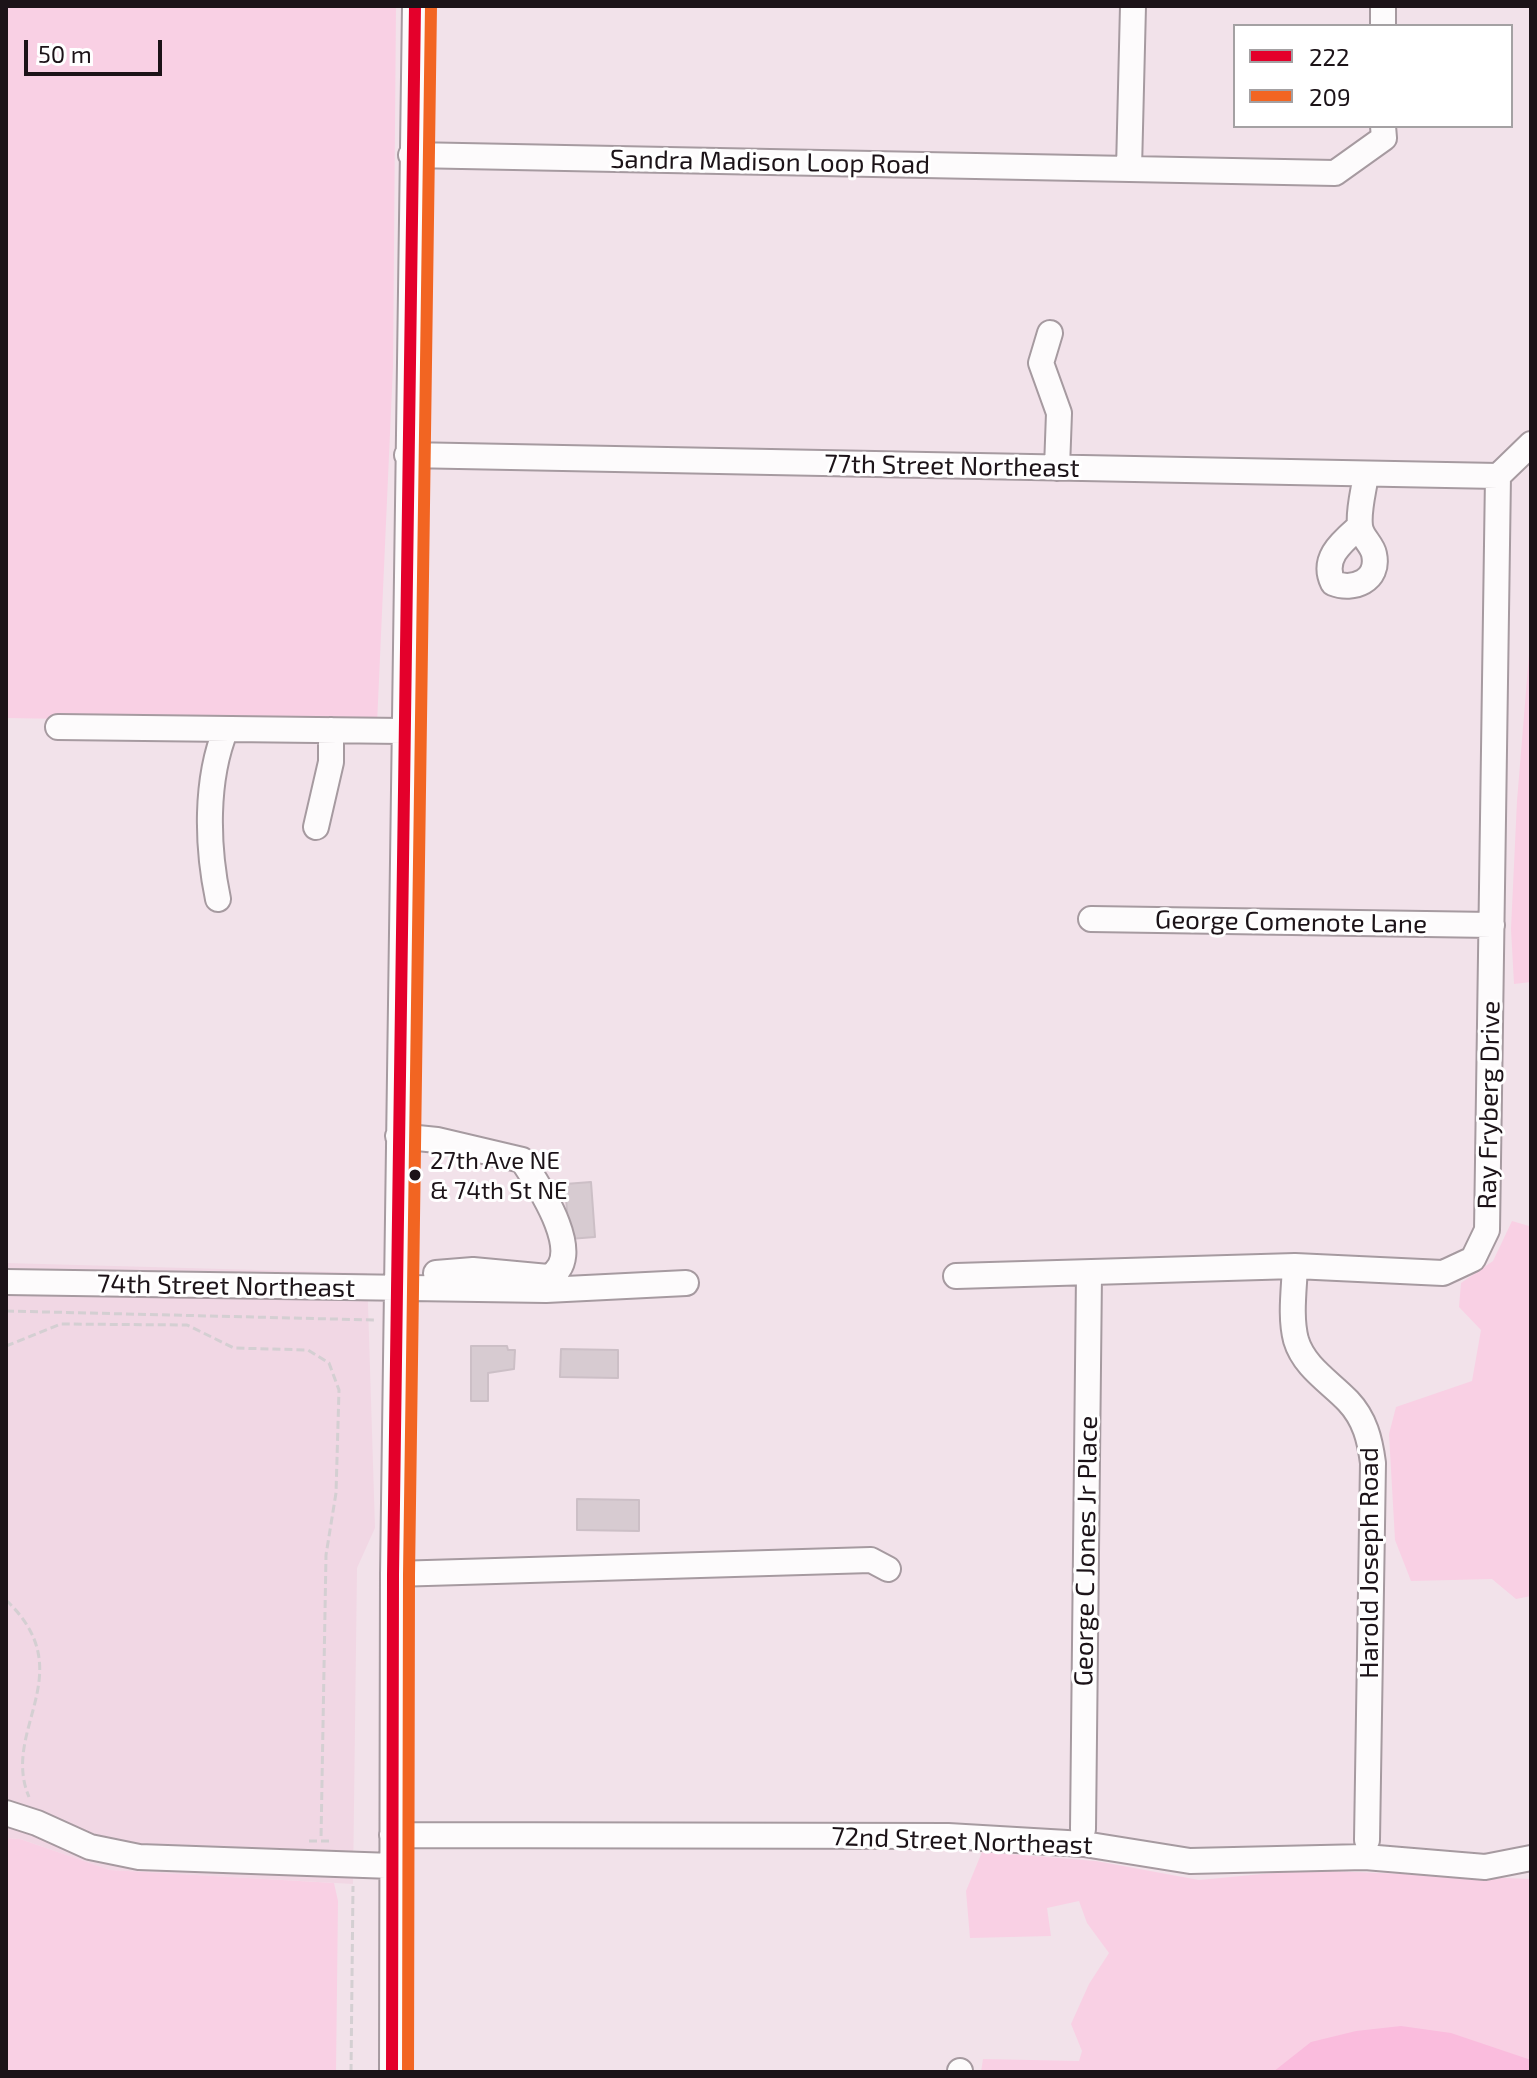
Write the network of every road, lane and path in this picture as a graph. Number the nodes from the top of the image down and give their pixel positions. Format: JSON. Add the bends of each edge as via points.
{"nodes":[{"id":1,"x":415,"y":6,"type":"edge"},
{"id":2,"x":1133,"y":6,"type":"edge"},
{"id":3,"x":1383,"y":128,"type":"edge"},
{"id":4,"x":411,"y":155,"type":"junction"},
{"id":5,"x":1129,"y":169,"type":"junction"},
{"id":6,"x":1050,"y":333,"type":"dead end"},
{"id":7,"x":1531,"y":444,"type":"edge"},
{"id":8,"x":407,"y":455,"type":"junction"},
{"id":9,"x":1057,"y":468,"type":"junction"},
{"id":10,"x":1366,"y":474,"type":"junction"},
{"id":11,"x":1498,"y":476,"type":"junction"},
{"id":12,"x":1360,"y":526,"type":"dead end"},
{"id":13,"x":58,"y":727,"type":"dead end"},
{"id":14,"x":226,"y":729,"type":"junction"},
{"id":15,"x":331,"y":730,"type":"junction"},
{"id":16,"x":403,"y":731,"type":"junction"},
{"id":17,"x":316,"y":827,"type":"dead end"},
{"id":18,"x":218,"y":899,"type":"dead end"},
{"id":19,"x":1091,"y":919,"type":"dead end"},
{"id":20,"x":1492,"y":925,"type":"junction"},
{"id":21,"x":398,"y":1136,"type":"junction"},
{"id":22,"x":1295,"y":1266,"type":"junction"},
{"id":23,"x":1089,"y":1274,"type":"junction"},
{"id":24,"x":956,"y":1276,"type":"dead end"},
{"id":25,"x":397,"y":1279,"type":"junction"},
{"id":26,"x":6,"y":1282,"type":"edge"},
{"id":27,"x":686,"y":1283,"type":"dead end"},
{"id":28,"x":6,"y":1311,"type":"edge"},
{"id":29,"x":396,"y":1320,"type":"junction"},
{"id":30,"x":6,"y":1346,"type":"edge"},
{"id":31,"x":888,"y":1569,"type":"dead end"},
{"id":32,"x":393,"y":1574,"type":"junction"},
{"id":33,"x":6,"y":1600,"type":"edge"},
{"id":34,"x":29,"y":1696,"type":"dead end"},
{"id":35,"x":17,"y":1777,"type":"dead end"},
{"id":36,"x":29,"y":1797,"type":"junction"},
{"id":37,"x":39,"y":1802,"type":"dead end"},
{"id":38,"x":12,"y":1803,"type":"edge"},
{"id":39,"x":1083,"y":1829,"type":"dead end"},
{"id":40,"x":392,"y":1835,"type":"junction"},
{"id":41,"x":321,"y":1839,"type":"junction"},
{"id":42,"x":1367,"y":1840,"type":"dead end"},
{"id":43,"x":308,"y":1841,"type":"dead end"},
{"id":44,"x":340,"y":1844,"type":"dead end"},
{"id":45,"x":1531,"y":1858,"type":"edge"},
{"id":46,"x":392,"y":1866,"type":"junction"},
{"id":47,"x":353,"y":1878,"type":"dead end"},
{"id":48,"x":351,"y":2072,"type":"edge"},
{"id":49,"x":392,"y":2072,"type":"edge"}],
"edges":[{"from":1,"to":4,"type":"street"},
{"from":2,"to":5,"type":"street"},
{"from":3,"to":5,"type":"street","name":"Sandra Madison Loop Road","via":[[1384,138],[1335,173]]},
{"from":4,"to":5,"type":"street","name":"Sandra Madison Loop Road"},
{"from":4,"to":8,"type":"street"},
{"from":6,"to":9,"type":"street","via":[[1041,363],[1059,413]]},
{"from":7,"to":11,"type":"street"},
{"from":8,"to":9,"type":"street","name":"77th Street Northeast"},
{"from":8,"to":16,"type":"street"},
{"from":9,"to":10,"type":"street","name":"77th Street Northeast"},
{"from":10,"to":11,"type":"street","name":"77th Street Northeast"},
{"from":10,"to":12,"type":"street"},
{"from":11,"to":20,"type":"street","name":"Ray Fryberg Drive"},
{"from":13,"to":14,"type":"street"},
{"from":14,"to":15,"type":"street"},
{"from":14,"to":18,"type":"street","via":[[216,752],[211,815]]},
{"from":15,"to":16,"type":"street"},
{"from":15,"to":17,"type":"street","via":[[331,762]]},
{"from":16,"to":21,"type":"street"},
{"from":19,"to":20,"type":"street","name":"George Comenote Lane"},
{"from":20,"to":22,"type":"street","name":"Ray Fryberg Drive","via":[[1487,1230],[1473,1259],[1443,1273]]},
{"from":21,"to":25,"type":"street"},
{"from":21,"to":25,"type":"street","via":[[522,1160],[554,1214],[564,1259],[556,1274],[535,1278],[473,1270]]},
{"from":22,"to":23,"type":"street","name":"Ray Fryberg Drive"},
{"from":22,"to":42,"type":"street","name":"Harold Joseph Road","via":[[1297,1343],[1308,1363],[1360,1417],[1370,1438]]},
{"from":23,"to":24,"type":"street","name":"Ray Fryberg Drive"},
{"from":23,"to":39,"type":"street","name":"George C Jones Jr Place"},
{"from":25,"to":26,"type":"street","name":"74th Street Northeast","via":[[365,1289]]},
{"from":25,"to":27,"type":"street","name":"74th Street Northeast","via":[[546,1290]]},
{"from":25,"to":29,"type":"street"},
{"from":28,"to":29,"type":"path"},
{"from":29,"to":32,"type":"street"},
{"from":30,"to":41,"type":"path","via":[[61,1324],[187,1325],[234,1348],[308,1350],[329,1363],[339,1390],[336,1493],[326,1555]]},
{"from":31,"to":32,"type":"street","via":[[871,1560]]},
{"from":32,"to":40,"type":"street"},
{"from":33,"to":34,"type":"path","via":[[19,1615],[35,1652]]},
{"from":35,"to":36,"type":"path"},
{"from":36,"to":37,"type":"path"},
{"from":36,"to":38,"type":"path"},
{"from":38,"to":46,"type":"street","via":[[90,1847],[139,1857]]},
{"from":40,"to":45,"type":"street","name":"72nd Street Northeast","via":[[948,1836],[1084,1844],[1190,1861],[1365,1857],[1485,1867]]},
{"from":40,"to":46,"type":"street"},
{"from":41,"to":43,"type":"path"},
{"from":41,"to":44,"type":"path"},
{"from":46,"to":49,"type":"street"},
{"from":47,"to":48,"type":"path"}]}
